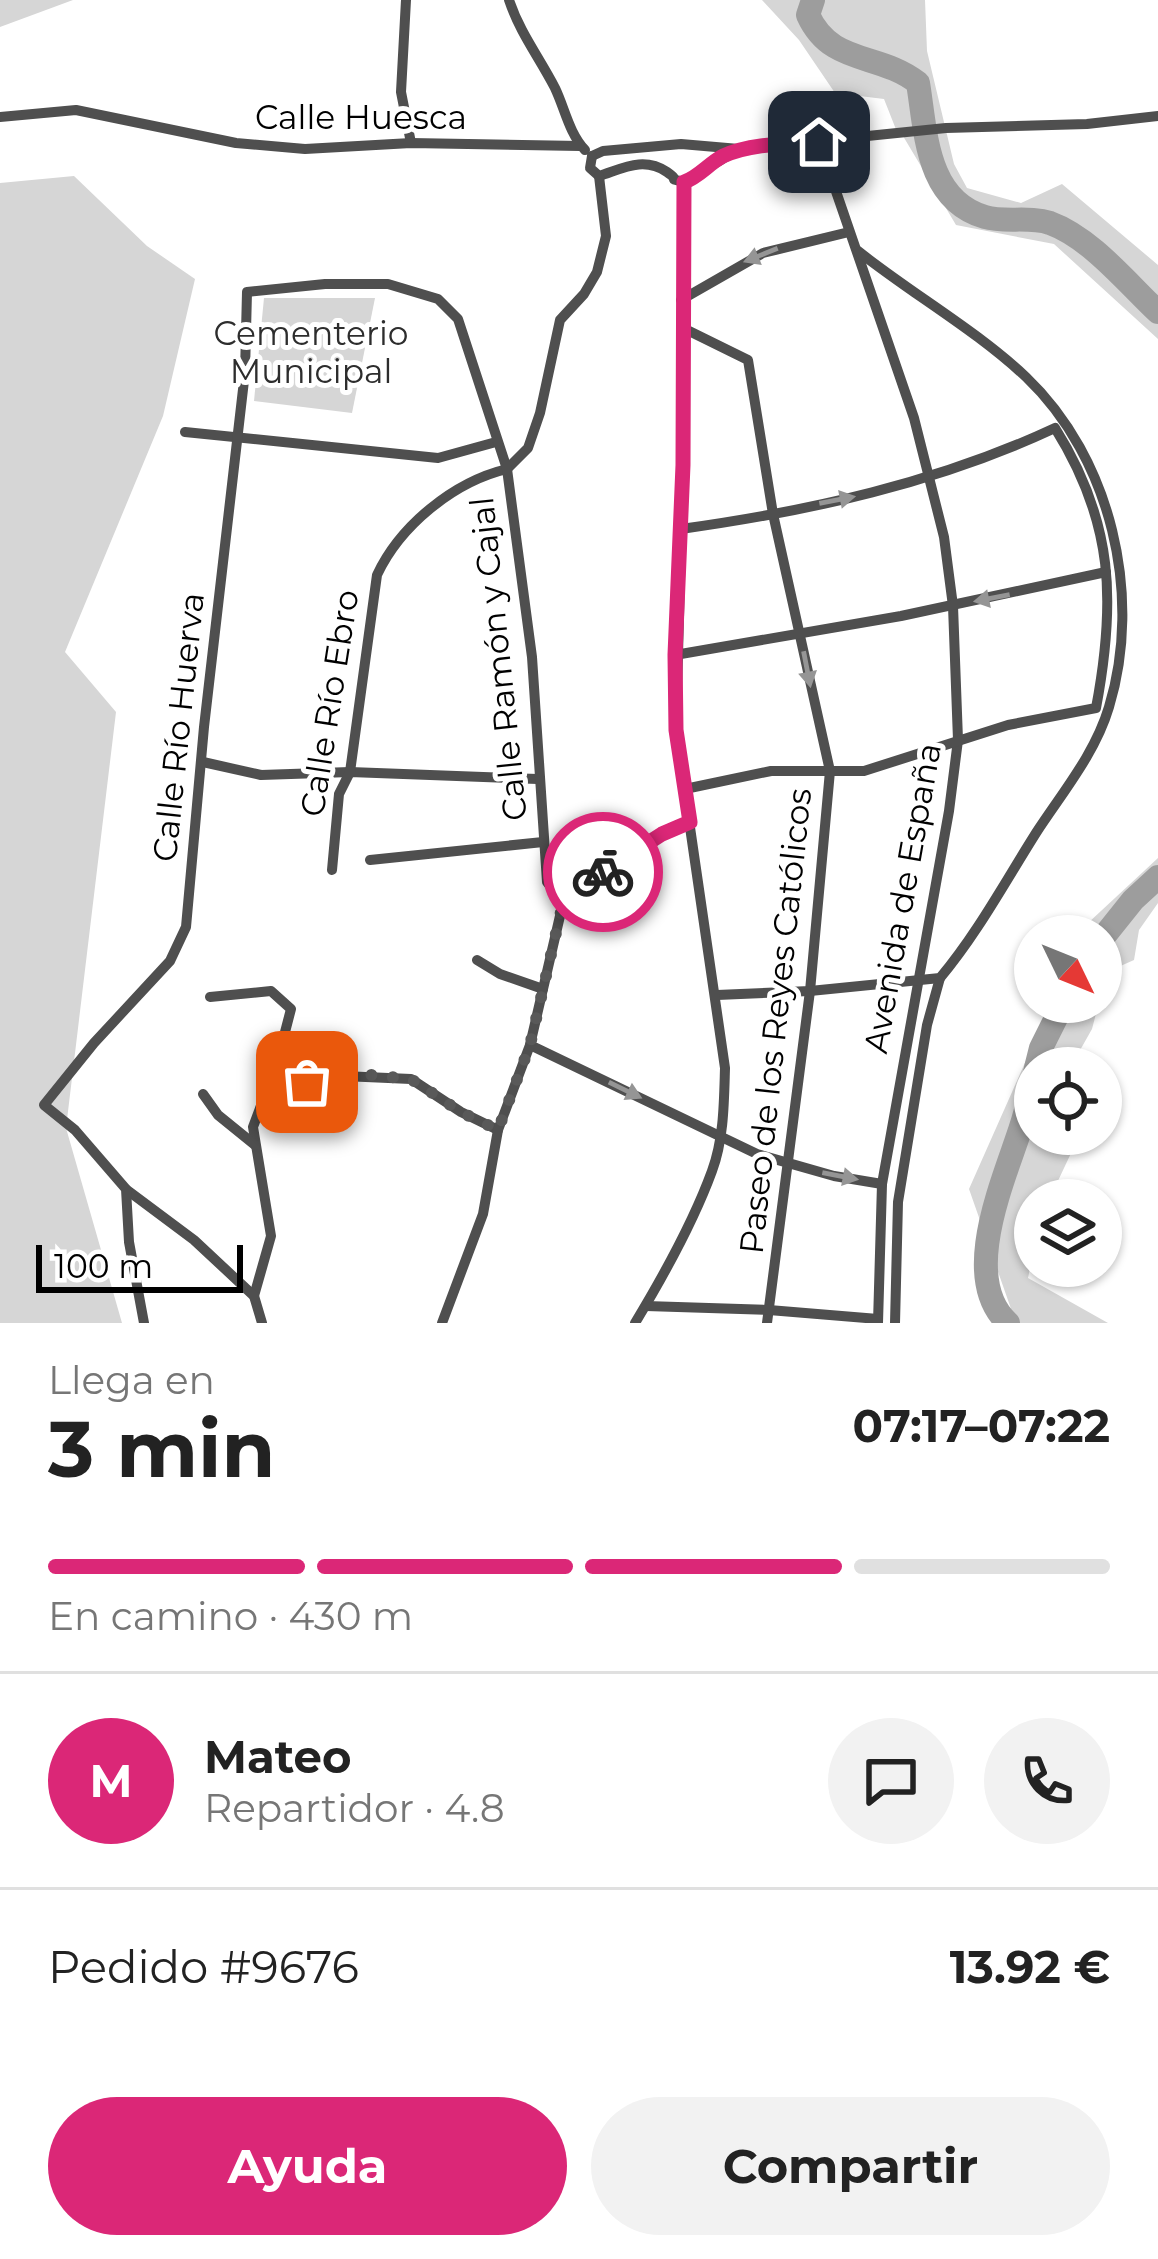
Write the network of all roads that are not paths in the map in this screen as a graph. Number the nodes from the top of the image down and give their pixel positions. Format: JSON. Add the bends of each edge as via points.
{"nodes":[{"id":1,"x":406,"y":0,"type":"edge"},
{"id":2,"x":509,"y":0,"type":"edge"},
{"id":3,"x":1158,"y":116,"type":"edge"},
{"id":4,"x":0,"y":117,"type":"edge"},
{"id":5,"x":411,"y":142,"type":"junction"},
{"id":6,"x":819,"y":142,"type":"junction"},
{"id":7,"x":580,"y":146,"type":"junction"},
{"id":8,"x":672,"y":147,"type":"junction"},
{"id":9,"x":695,"y":148,"type":"junction"},
{"id":10,"x":739,"y":149,"type":"junction"},
{"id":11,"x":592,"y":156,"type":"junction"},
{"id":12,"x":701,"y":168,"type":"junction"},
{"id":13,"x":665,"y":170,"type":"junction"},
{"id":14,"x":599,"y":176,"type":"junction"},
{"id":15,"x":684,"y":182,"type":"junction"},
{"id":16,"x":849,"y":232,"type":"junction"},
{"id":17,"x":855,"y":248,"type":"junction"},
{"id":18,"x":247,"y":292,"type":"joint"},
{"id":19,"x":682,"y":300,"type":"junction"},
{"id":20,"x":685,"y":329,"type":"junction"},
{"id":21,"x":185,"y":432,"type":"dead end"},
{"id":22,"x":235,"y":439,"type":"junction"},
{"id":23,"x":496,"y":442,"type":"junction"},
{"id":24,"x":507,"y":469,"type":"junction"},
{"id":25,"x":927,"y":478,"type":"junction"},
{"id":26,"x":772,"y":514,"type":"junction"},
{"id":27,"x":681,"y":529,"type":"junction"},
{"id":28,"x":1106,"y":572,"type":"junction"},
{"id":29,"x":953,"y":606,"type":"junction"},
{"id":30,"x":800,"y":632,"type":"junction"},
{"id":31,"x":675,"y":655,"type":"junction"},
{"id":32,"x":958,"y":740,"type":"junction"},
{"id":33,"x":203,"y":762,"type":"junction"},
{"id":34,"x":830,"y":771,"type":"junction"},
{"id":35,"x":350,"y":772,"type":"junction"},
{"id":36,"x":538,"y":779,"type":"junction"},
{"id":37,"x":685,"y":789,"type":"junction"},
{"id":38,"x":690,"y":822,"type":"junction"},
{"id":39,"x":543,"y":842,"type":"junction"},
{"id":40,"x":370,"y":860,"type":"dead end"},
{"id":41,"x":332,"y":870,"type":"dead end"},
{"id":42,"x":563,"y":903,"type":"junction"},
{"id":43,"x":477,"y":960,"type":"dead end"},
{"id":44,"x":940,"y":978,"type":"junction"},
{"id":45,"x":917,"y":983,"type":"junction"},
{"id":46,"x":543,"y":988,"type":"junction"},
{"id":47,"x":810,"y":991,"type":"junction"},
{"id":48,"x":717,"y":994,"type":"junction"},
{"id":49,"x":210,"y":997,"type":"dead end"},
{"id":50,"x":530,"y":1045,"type":"junction"},
{"id":51,"x":269,"y":1084,"type":"junction"},
{"id":52,"x":203,"y":1094,"type":"dead end"},
{"id":53,"x":498,"y":1130,"type":"junction"},
{"id":54,"x":719,"y":1137,"type":"junction"},
{"id":55,"x":255,"y":1145,"type":"junction"},
{"id":56,"x":790,"y":1165,"type":"junction"},
{"id":57,"x":882,"y":1184,"type":"junction"},
{"id":58,"x":126,"y":1189,"type":"junction"},
{"id":59,"x":254,"y":1296,"type":"junction"},
{"id":60,"x":646,"y":1306,"type":"junction"},
{"id":61,"x":768,"y":1316,"type":"edge"},
{"id":62,"x":878,"y":1321,"type":"edge"},
{"id":63,"x":144,"y":1323,"type":"edge"},
{"id":64,"x":262,"y":1323,"type":"edge"},
{"id":65,"x":442,"y":1323,"type":"edge"},
{"id":66,"x":635,"y":1323,"type":"edge"},
{"id":67,"x":895,"y":1323,"type":"edge"}],
"edges":[{"from":1,"to":5,"type":"street","via":[[400,92]]},
{"from":2,"to":7,"type":"street"},
{"from":3,"to":6,"type":"street"},
{"from":4,"to":5,"type":"street","name":"Calle Huesca","via":[[76,110],[305,148]]},
{"from":5,"to":7,"type":"street","name":"Calle Huesca"},
{"from":6,"to":10,"type":"street"},
{"from":6,"to":16,"type":"street","name":"Avenida de España"},
{"from":7,"to":11,"type":"street"},
{"from":8,"to":9,"type":"street"},
{"from":8,"to":11,"type":"street"},
{"from":8,"to":13,"type":"street"},
{"from":9,"to":10,"type":"street"},
{"from":9,"to":12,"type":"street"},
{"from":10,"to":12,"type":"street"},
{"from":11,"to":14,"type":"street"},
{"from":12,"to":15,"type":"street"},
{"from":13,"to":14,"type":"street","via":[[637,164]]},
{"from":13,"to":15,"type":"street"},
{"from":14,"to":24,"type":"street","via":[[607,236],[597,272],[560,320],[528,448]]},
{"from":15,"to":19,"type":"street"},
{"from":16,"to":17,"type":"street","name":"Avenida de España"},
{"from":16,"to":19,"type":"street","one_way":true,"via":[[763,253]]},
{"from":17,"to":25,"type":"street","name":"Avenida de España"},
{"from":17,"to":44,"type":"street","via":[[1026,377],[1069,428],[1100,483],[1121,580],[1113,688],[1087,756]]},
{"from":18,"to":22,"type":"street","name":"Calle Río Huerva"},
{"from":18,"to":23,"type":"street","name":"Calle Ramón y Cajal","via":[[388,284],[438,299],[458,319]]},
{"from":19,"to":20,"type":"street"},
{"from":20,"to":26,"type":"street","name":"Paseo de los Reyes Católicos","via":[[748,360]]},
{"from":20,"to":27,"type":"street"},
{"from":21,"to":22,"type":"street"},
{"from":22,"to":23,"type":"street","via":[[438,458]]},
{"from":22,"to":33,"type":"street","name":"Calle Río Huerva"},
{"from":23,"to":24,"type":"street","name":"Calle Ramón y Cajal"},
{"from":24,"to":35,"type":"street","name":"Calle Río Ebro","via":[[466,484],[390,546],[377,575]]},
{"from":24,"to":36,"type":"street","name":"Calle Ramón y Cajal","via":[[532,658]]},
{"from":26,"to":25,"type":"street","one_way":true},
{"from":25,"to":28,"type":"street","via":[[1055,428],[1083,472]]},
{"from":25,"to":29,"type":"street","name":"Avenida de España"},
{"from":26,"to":27,"type":"street"},
{"from":26,"to":30,"type":"street","name":"Paseo de los Reyes Católicos"},
{"from":27,"to":31,"type":"street"},
{"from":28,"to":29,"type":"street","one_way":true},
{"from":28,"to":32,"type":"street","via":[[1108,645],[1096,708]]},
{"from":29,"to":30,"type":"street"},
{"from":29,"to":32,"type":"street","name":"Avenida de España"},
{"from":30,"to":31,"type":"street"},
{"from":30,"to":34,"type":"street","name":"Paseo de los Reyes Católicos","one_way":true},
{"from":31,"to":37,"type":"street"},
{"from":32,"to":34,"type":"street","via":[[864,771]]},
{"from":32,"to":45,"type":"street","name":"Avenida de España"},
{"from":33,"to":35,"type":"street","via":[[261,775]]},
{"from":33,"to":58,"type":"street","name":"Calle Río Huerva","via":[[185,927],[170,961],[44,1105]]},
{"from":34,"to":37,"type":"street","via":[[771,771]]},
{"from":34,"to":47,"type":"street","name":"Paseo de los Reyes Católicos"},
{"from":35,"to":36,"type":"street"},
{"from":35,"to":41,"type":"street","name":"Calle Río Ebro","via":[[339,794]]},
{"from":36,"to":39,"type":"street","name":"Calle Ramón y Cajal"},
{"from":37,"to":38,"type":"street"},
{"from":38,"to":42,"type":"street"},
{"from":38,"to":48,"type":"street"},
{"from":39,"to":40,"type":"street"},
{"from":39,"to":42,"type":"street","name":"Calle Ramón y Cajal","via":[[548,882]]},
{"from":42,"to":46,"type":"street"},
{"from":43,"to":46,"type":"street"},
{"from":44,"to":45,"type":"street"},
{"from":44,"to":67,"type":"street","via":[[898,1202]]},
{"from":45,"to":47,"type":"street"},
{"from":45,"to":57,"type":"street","name":"Avenida de España"},
{"from":46,"to":50,"type":"street"},
{"from":47,"to":48,"type":"street"},
{"from":47,"to":56,"type":"street","name":"Paseo de los Reyes Católicos"},
{"from":48,"to":54,"type":"street","via":[[725,1068]]},
{"from":49,"to":51,"type":"street","via":[[271,991],[291,1009]]},
{"from":50,"to":53,"type":"street"},
{"from":50,"to":54,"type":"street","one_way":true},
{"from":51,"to":53,"type":"street","via":[[411,1079]]},
{"from":51,"to":55,"type":"street"},
{"from":52,"to":55,"type":"street"},
{"from":53,"to":65,"type":"street","via":[[482,1214]]},
{"from":54,"to":56,"type":"street"},
{"from":54,"to":60,"type":"street","via":[[714,1168]]},
{"from":55,"to":59,"type":"street","via":[[271,1236]]},
{"from":56,"to":57,"type":"street","one_way":true},
{"from":56,"to":61,"type":"street","name":"Paseo de los Reyes Católicos"},
{"from":57,"to":62,"type":"street","name":"Avenida de España"},
{"from":58,"to":59,"type":"street"},
{"from":58,"to":63,"type":"street"},
{"from":59,"to":64,"type":"street"},
{"from":60,"to":61,"type":"street"},
{"from":60,"to":66,"type":"street"},
{"from":61,"to":62,"type":"street"}]}
